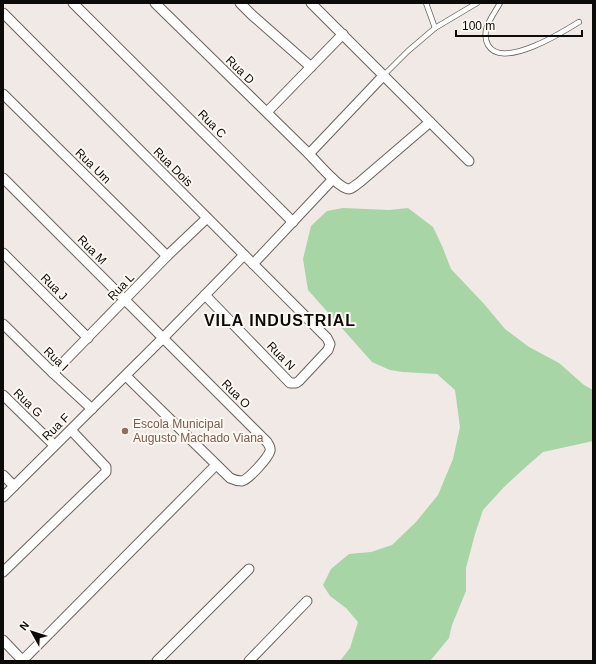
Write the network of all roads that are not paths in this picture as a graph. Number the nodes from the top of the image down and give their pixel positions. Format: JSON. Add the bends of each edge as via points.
{"nodes":[{"id":1,"x":73,"y":3,"type":"edge"},
{"id":2,"x":155,"y":3,"type":"edge"},
{"id":3,"x":240,"y":3,"type":"edge"},
{"id":4,"x":311,"y":3,"type":"edge"},
{"id":5,"x":426,"y":3,"type":"edge"},
{"id":6,"x":476,"y":3,"type":"edge"},
{"id":7,"x":500,"y":3,"type":"edge"},
{"id":8,"x":3,"y":13,"type":"edge"},
{"id":9,"x":579,"y":22,"type":"dead end"},
{"id":10,"x":435,"y":28,"type":"junction"},
{"id":11,"x":343,"y":34,"type":"junction"},
{"id":12,"x":311,"y":67,"type":"junction"},
{"id":13,"x":383,"y":76,"type":"junction"},
{"id":14,"x":3,"y":94,"type":"edge"},
{"id":15,"x":267,"y":112,"type":"junction"},
{"id":16,"x":430,"y":122,"type":"junction"},
{"id":17,"x":309,"y":154,"type":"junction"},
{"id":18,"x":469,"y":161,"type":"dead end"},
{"id":19,"x":3,"y":178,"type":"edge"},
{"id":20,"x":333,"y":179,"type":"junction"},
{"id":21,"x":207,"y":218,"type":"junction"},
{"id":22,"x":293,"y":222,"type":"junction"},
{"id":23,"x":3,"y":252,"type":"edge"},
{"id":24,"x":244,"y":255,"type":"junction"},
{"id":25,"x":167,"y":256,"type":"junction"},
{"id":26,"x":253,"y":264,"type":"junction"},
{"id":27,"x":205,"y":295,"type":"junction"},
{"id":28,"x":125,"y":300,"type":"junction"},
{"id":29,"x":3,"y":324,"type":"edge"},
{"id":30,"x":88,"y":338,"type":"junction"},
{"id":31,"x":163,"y":338,"type":"junction"},
{"id":32,"x":53,"y":373,"type":"junction"},
{"id":33,"x":126,"y":376,"type":"junction"},
{"id":34,"x":290,"y":383,"type":"joint"},
{"id":35,"x":3,"y":395,"type":"edge"},
{"id":36,"x":92,"y":409,"type":"junction"},
{"id":37,"x":71,"y":430,"type":"junction"},
{"id":38,"x":54,"y":445,"type":"junction"},
{"id":39,"x":216,"y":465,"type":"junction"},
{"id":40,"x":3,"y":475,"type":"edge"},
{"id":41,"x":14,"y":486,"type":"junction"},
{"id":42,"x":3,"y":496,"type":"edge"},
{"id":43,"x":249,"y":570,"type":"dead end"},
{"id":44,"x":3,"y":572,"type":"edge"},
{"id":45,"x":307,"y":601,"type":"dead end"},
{"id":46,"x":3,"y":640,"type":"edge"},
{"id":47,"x":22,"y":661,"type":"edge"},
{"id":48,"x":157,"y":661,"type":"edge"},
{"id":49,"x":249,"y":661,"type":"edge"}],
"edges":[{"from":1,"to":22,"type":"street","name":"Rua C"},
{"from":2,"to":15,"type":"street","name":"Rua D"},
{"from":3,"to":12,"type":"street"},
{"from":4,"to":11,"type":"street"},
{"from":5,"to":10,"type":"lane"},
{"from":6,"to":10,"type":"lane"},
{"from":7,"to":9,"type":"lane","via":[[487,25],[486,33],[487,43],[496,53],[522,51],[543,43]]},
{"from":8,"to":21,"type":"street","name":"Rua Dois"},
{"from":10,"to":13,"type":"lane"},
{"from":11,"to":12,"type":"street"},
{"from":11,"to":13,"type":"street"},
{"from":12,"to":15,"type":"street"},
{"from":13,"to":16,"type":"street"},
{"from":13,"to":17,"type":"street"},
{"from":14,"to":25,"type":"street","name":"Rua Um"},
{"from":15,"to":17,"type":"street","name":"Rua D"},
{"from":16,"to":18,"type":"street"},
{"from":16,"to":20,"type":"street","name":"Rua D","via":[[352,188],[344,188]]},
{"from":17,"to":20,"type":"street","name":"Rua D"},
{"from":19,"to":28,"type":"street","name":"Rua M"},
{"from":20,"to":22,"type":"street"},
{"from":21,"to":24,"type":"street","name":"Rua Dois"},
{"from":21,"to":25,"type":"street","name":"Rua L"},
{"from":22,"to":26,"type":"street"},
{"from":23,"to":30,"type":"street","name":"Rua J"},
{"from":24,"to":26,"type":"street","name":"Rua Dois"},
{"from":24,"to":27,"type":"street","name":"Rua F"},
{"from":25,"to":28,"type":"street","name":"Rua L"},
{"from":26,"to":34,"type":"street","name":"Rua Dois","via":[[330,344],[328,350],[299,381]]},
{"from":27,"to":31,"type":"street","name":"Rua F"},
{"from":27,"to":34,"type":"street","name":"Rua N"},
{"from":28,"to":30,"type":"street","name":"Rua L"},
{"from":28,"to":31,"type":"street","name":"Rua M"},
{"from":29,"to":32,"type":"street","name":"Rua I"},
{"from":30,"to":32,"type":"street","name":"Rua L"},
{"from":31,"to":33,"type":"street","name":"Rua F"},
{"from":31,"to":39,"type":"street","name":"Rua O","via":[[270,446],[266,458],[244,480],[230,478]]},
{"from":32,"to":36,"type":"street","name":"Rua I"},
{"from":33,"to":36,"type":"street","name":"Rua F"},
{"from":33,"to":39,"type":"street"},
{"from":35,"to":38,"type":"street","name":"Rua G"},
{"from":36,"to":37,"type":"street","name":"Rua F"},
{"from":37,"to":38,"type":"street","name":"Rua F"},
{"from":37,"to":44,"type":"street","via":[[106,467],[106,472]]},
{"from":38,"to":41,"type":"street","name":"Rua F"},
{"from":39,"to":47,"type":"street"},
{"from":40,"to":41,"type":"street"},
{"from":41,"to":42,"type":"street","name":"Rua F"},
{"from":43,"to":48,"type":"street"},
{"from":45,"to":49,"type":"street"},
{"from":46,"to":47,"type":"street"}]}
